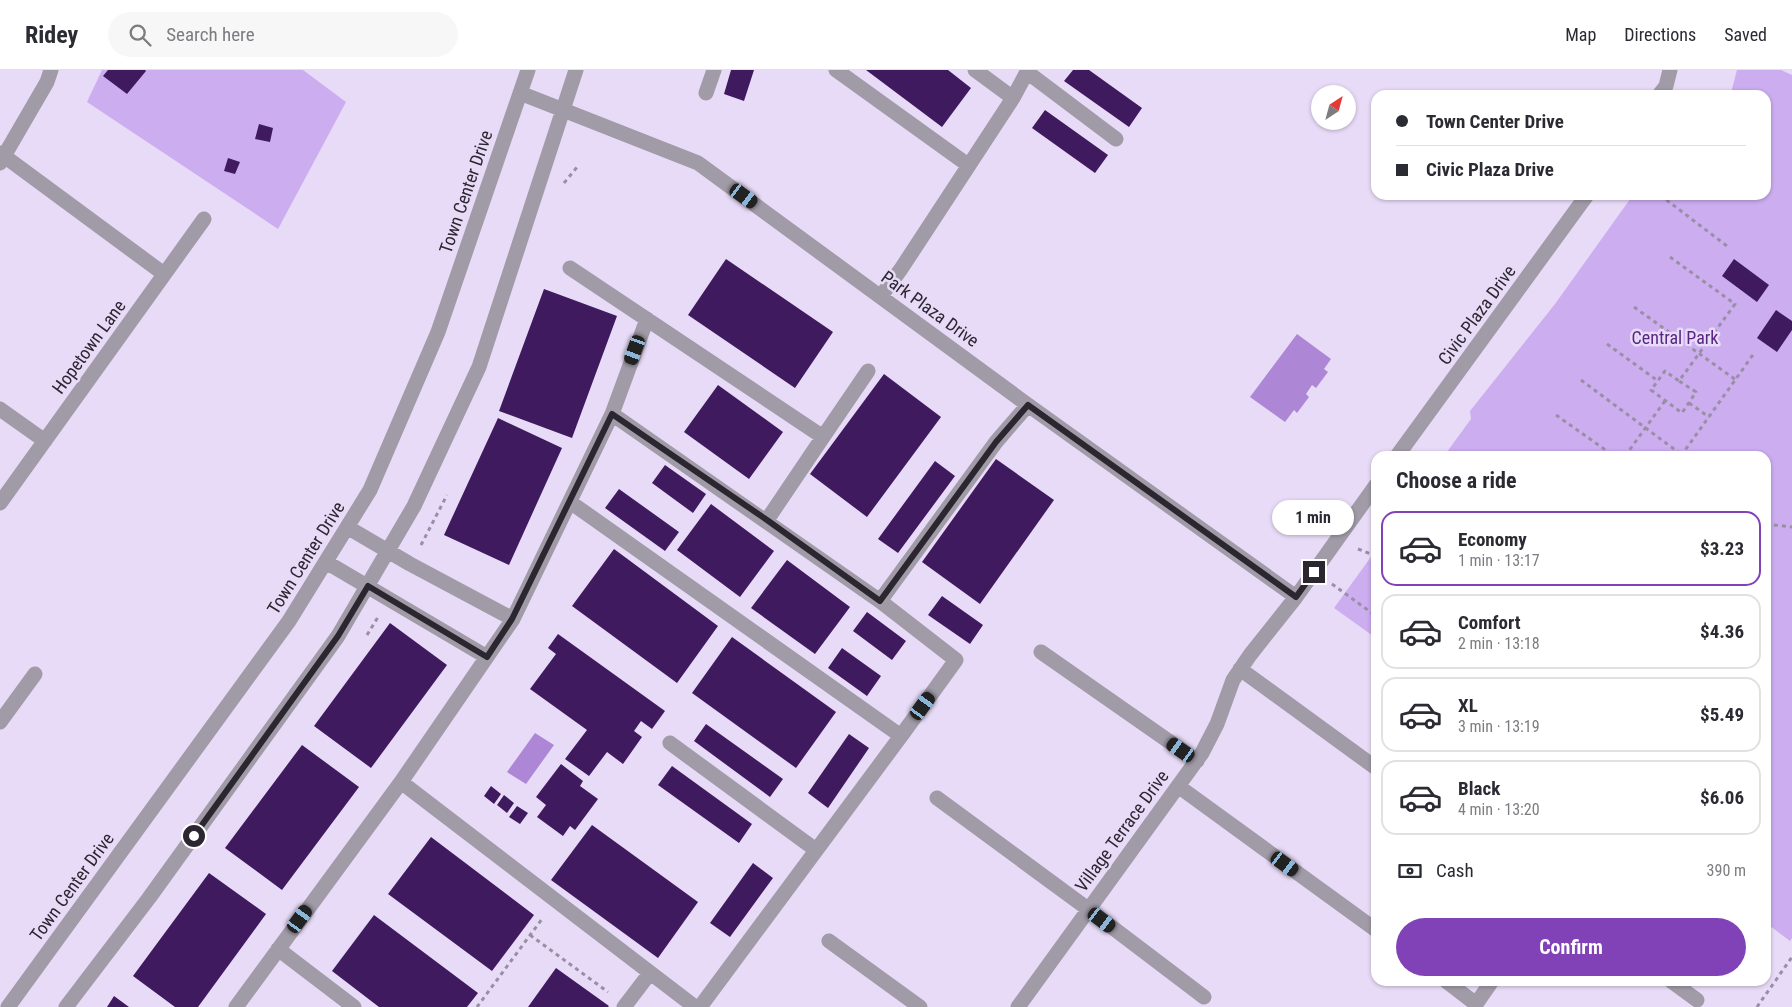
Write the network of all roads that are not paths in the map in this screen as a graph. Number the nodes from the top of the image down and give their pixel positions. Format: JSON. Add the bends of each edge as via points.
{"nodes":[{"id":1,"x":51,"y":70,"type":"edge"},
{"id":2,"x":528,"y":70,"type":"edge"},
{"id":3,"x":576,"y":70,"type":"edge"},
{"id":4,"x":714,"y":70,"type":"edge"},
{"id":5,"x":836,"y":70,"type":"edge"},
{"id":6,"x":975,"y":70,"type":"edge"},
{"id":7,"x":1670,"y":70,"type":"edge"},
{"id":8,"x":1028,"y":71,"type":"edge"},
{"id":9,"x":1663,"y":90,"type":"edge"},
{"id":10,"x":520,"y":93,"type":"junction"},
{"id":11,"x":706,"y":94,"type":"dead end"},
{"id":12,"x":1013,"y":98,"type":"junction"},
{"id":13,"x":563,"y":109,"type":"junction"},
{"id":14,"x":1116,"y":139,"type":"dead end"},
{"id":15,"x":2,"y":158,"type":"edge"},
{"id":16,"x":968,"y":165,"type":"junction"},
{"id":17,"x":1583,"y":200,"type":"edge"},
{"id":18,"x":204,"y":219,"type":"dead end"},
{"id":19,"x":570,"y":268,"type":"dead end"},
{"id":20,"x":164,"y":274,"type":"junction"},
{"id":21,"x":881,"y":296,"type":"junction"},
{"id":22,"x":646,"y":319,"type":"junction"},
{"id":23,"x":868,"y":371,"type":"dead end"},
{"id":24,"x":1028,"y":405,"type":"junction"},
{"id":25,"x":0,"y":409,"type":"edge"},
{"id":26,"x":612,"y":414,"type":"junction"},
{"id":27,"x":823,"y":437,"type":"junction"},
{"id":28,"x":45,"y":441,"type":"junction"},
{"id":29,"x":1401,"y":451,"type":"edge"},
{"id":30,"x":1371,"y":492,"type":"edge"},
{"id":31,"x":570,"y":502,"type":"junction"},
{"id":32,"x":0,"y":503,"type":"edge"},
{"id":33,"x":767,"y":520,"type":"junction"},
{"id":34,"x":348,"y":527,"type":"junction"},
{"id":35,"x":389,"y":552,"type":"junction"},
{"id":36,"x":326,"y":562,"type":"junction"},
{"id":37,"x":368,"y":586,"type":"junction"},
{"id":38,"x":1296,"y":597,"type":"junction"},
{"id":39,"x":880,"y":601,"type":"junction"},
{"id":40,"x":512,"y":619,"type":"junction"},
{"id":41,"x":1041,"y":652,"type":"dead end"},
{"id":42,"x":487,"y":657,"type":"junction"},
{"id":43,"x":1240,"y":669,"type":"junction"},
{"id":44,"x":35,"y":674,"type":"dead end"},
{"id":45,"x":0,"y":722,"type":"edge"},
{"id":46,"x":901,"y":736,"type":"junction"},
{"id":47,"x":670,"y":743,"type":"dead end"},
{"id":48,"x":1196,"y":761,"type":"junction"},
{"id":49,"x":1371,"y":764,"type":"edge"},
{"id":50,"x":401,"y":782,"type":"junction"},
{"id":51,"x":1178,"y":786,"type":"junction"},
{"id":52,"x":936,"y":798,"type":"dead end"},
{"id":53,"x":816,"y":850,"type":"junction"},
{"id":54,"x":1088,"y":909,"type":"junction"},
{"id":55,"x":1371,"y":926,"type":"edge"},
{"id":56,"x":829,"y":940,"type":"dead end"},
{"id":57,"x":278,"y":949,"type":"junction"},
{"id":58,"x":650,"y":972,"type":"junction"},
{"id":59,"x":1452,"y":986,"type":"edge"},
{"id":60,"x":1488,"y":986,"type":"edge"},
{"id":61,"x":1678,"y":986,"type":"edge"},
{"id":62,"x":1204,"y":997,"type":"dead end"},
{"id":63,"x":1697,"y":1000,"type":"dead end"},
{"id":64,"x":1475,"y":1005,"type":"edge"},
{"id":65,"x":625,"y":1006,"type":"edge"},
{"id":66,"x":8,"y":1007,"type":"edge"},
{"id":67,"x":66,"y":1007,"type":"edge"},
{"id":68,"x":236,"y":1007,"type":"edge"},
{"id":69,"x":354,"y":1007,"type":"edge"},
{"id":70,"x":695,"y":1007,"type":"edge"},
{"id":71,"x":700,"y":1007,"type":"edge"},
{"id":72,"x":920,"y":1007,"type":"edge"},
{"id":73,"x":1018,"y":1007,"type":"edge"}],
"edges":[{"from":1,"to":15,"type":"street"},
{"from":2,"to":10,"type":"street","name":"Town Center Drive"},
{"from":3,"to":13,"type":"street"},
{"from":4,"to":11,"type":"street"},
{"from":5,"to":16,"type":"street"},
{"from":6,"to":12,"type":"street"},
{"from":7,"to":9,"type":"street"},
{"from":8,"to":12,"type":"street"},
{"from":8,"to":14,"type":"street"},
{"from":10,"to":13,"type":"street","name":"Park Plaza Drive"},
{"from":10,"to":34,"type":"street","name":"Town Center Drive","via":[[438,332],[370,490]]},
{"from":12,"to":16,"type":"street"},
{"from":13,"to":21,"type":"street","name":"Park Plaza Drive","via":[[698,163]]},
{"from":13,"to":35,"type":"street","via":[[479,367]]},
{"from":15,"to":20,"type":"street"},
{"from":16,"to":21,"type":"street"},
{"from":17,"to":29,"type":"street","name":"Civic Plaza Drive"},
{"from":18,"to":20,"type":"street","name":"Hopetown Lane"},
{"from":19,"to":22,"type":"street"},
{"from":20,"to":28,"type":"street","name":"Hopetown Lane"},
{"from":21,"to":24,"type":"street","name":"Park Plaza Drive"},
{"from":22,"to":26,"type":"street"},
{"from":22,"to":27,"type":"street"},
{"from":23,"to":27,"type":"street"},
{"from":24,"to":38,"type":"street","name":"Park Plaza Drive"},
{"from":24,"to":39,"type":"street","via":[[996,442]]},
{"from":25,"to":28,"type":"street"},
{"from":26,"to":31,"type":"street"},
{"from":26,"to":33,"type":"street"},
{"from":27,"to":33,"type":"street"},
{"from":28,"to":32,"type":"street","name":"Hopetown Lane"},
{"from":30,"to":38,"type":"street"},
{"from":31,"to":40,"type":"street"},
{"from":31,"to":46,"type":"street"},
{"from":33,"to":39,"type":"street"},
{"from":34,"to":35,"type":"street"},
{"from":34,"to":36,"type":"street","name":"Town Center Drive"},
{"from":35,"to":37,"type":"street"},
{"from":35,"to":40,"type":"street"},
{"from":36,"to":37,"type":"street"},
{"from":36,"to":66,"type":"street","name":"Town Center Drive","via":[[289,621]]},
{"from":37,"to":42,"type":"street"},
{"from":37,"to":67,"type":"street","via":[[338,636]]},
{"from":38,"to":43,"type":"street","name":"Village Terrace Drive"},
{"from":39,"to":46,"type":"street","via":[[956,660]]},
{"from":40,"to":42,"type":"street"},
{"from":41,"to":48,"type":"street"},
{"from":42,"to":50,"type":"street"},
{"from":43,"to":48,"type":"street","name":"Village Terrace Drive","via":[[1217,724]]},
{"from":43,"to":49,"type":"street"},
{"from":44,"to":45,"type":"street"},
{"from":46,"to":53,"type":"street"},
{"from":47,"to":53,"type":"street"},
{"from":48,"to":51,"type":"street","name":"Village Terrace Drive"},
{"from":50,"to":57,"type":"street"},
{"from":50,"to":58,"type":"street"},
{"from":51,"to":54,"type":"street","name":"Village Terrace Drive"},
{"from":51,"to":55,"type":"street"},
{"from":52,"to":54,"type":"street"},
{"from":53,"to":71,"type":"street"},
{"from":54,"to":62,"type":"street"},
{"from":54,"to":73,"type":"street","name":"Village Terrace Drive"},
{"from":56,"to":72,"type":"street"},
{"from":57,"to":68,"type":"street"},
{"from":57,"to":69,"type":"street"},
{"from":58,"to":65,"type":"street"},
{"from":58,"to":70,"type":"street"},
{"from":59,"to":64,"type":"street"},
{"from":60,"to":64,"type":"street"},
{"from":61,"to":63,"type":"street"}]}
